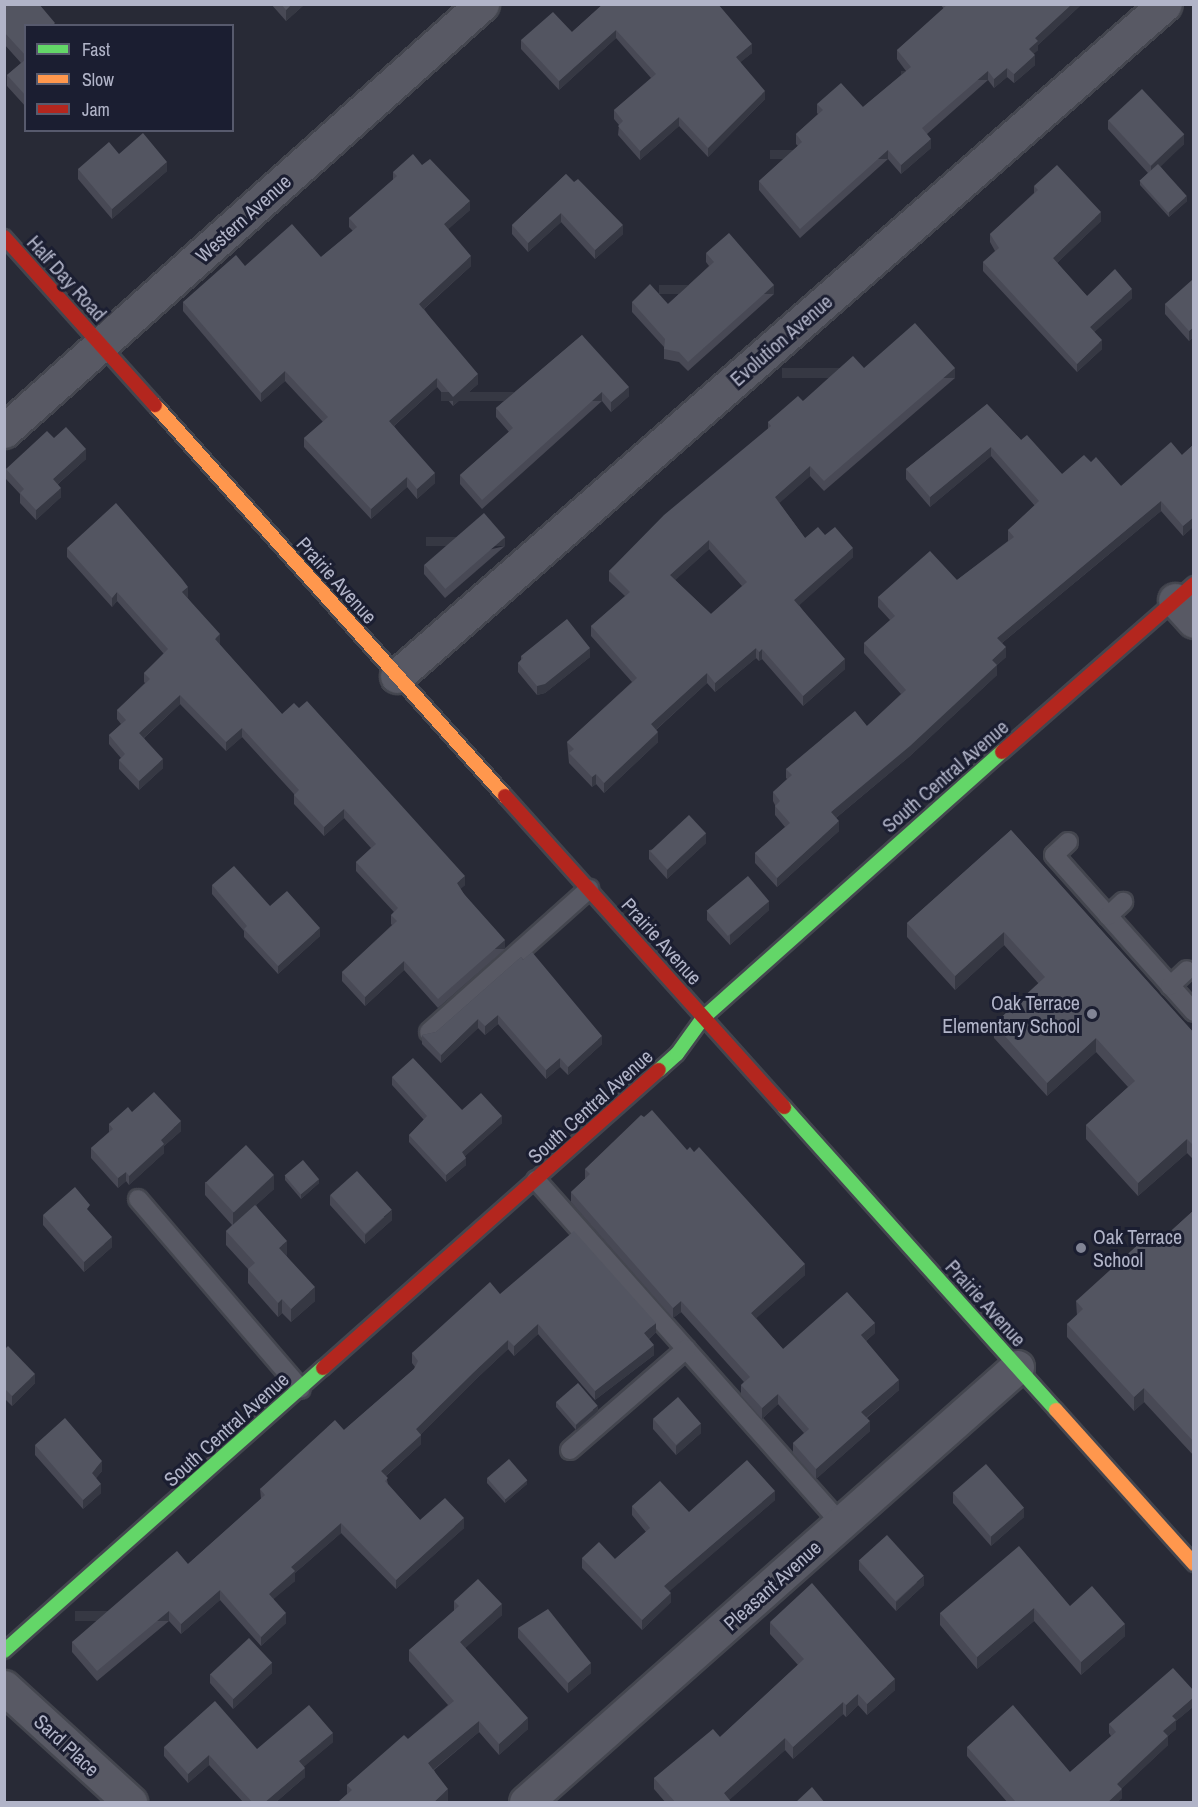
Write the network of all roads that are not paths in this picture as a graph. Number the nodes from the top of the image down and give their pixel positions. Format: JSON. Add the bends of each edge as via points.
{"nodes":[{"id":1,"x":482,"y":4,"type":"edge"},
{"id":2,"x":1165,"y":4,"type":"edge"},
{"id":3,"x":4,"y":237,"type":"edge"},
{"id":4,"x":100,"y":345,"type":"junction"},
{"id":5,"x":4,"y":431,"type":"edge"},
{"id":6,"x":1187,"y":602,"type":"edge"},
{"id":7,"x":398,"y":676,"type":"junction"},
{"id":8,"x":1068,"y":842,"type":"dead end"},
{"id":9,"x":589,"y":889,"type":"junction"},
{"id":10,"x":1123,"y":902,"type":"dead end"},
{"id":11,"x":1108,"y":916,"type":"junction"},
{"id":12,"x":1187,"y":970,"type":"dead end"},
{"id":13,"x":1170,"y":986,"type":"junction"},
{"id":14,"x":1194,"y":1012,"type":"edge"},
{"id":15,"x":703,"y":1017,"type":"junction"},
{"id":16,"x":429,"y":1032,"type":"edge"},
{"id":17,"x":536,"y":1180,"type":"junction"},
{"id":18,"x":138,"y":1199,"type":"dead end"},
{"id":19,"x":686,"y":1349,"type":"junction"},
{"id":20,"x":1017,"y":1367,"type":"junction"},
{"id":21,"x":301,"y":1389,"type":"junction"},
{"id":22,"x":570,"y":1450,"type":"dead end"},
{"id":23,"x":840,"y":1523,"type":"junction"},
{"id":24,"x":1194,"y":1564,"type":"edge"},
{"id":25,"x":4,"y":1651,"type":"edge"},
{"id":26,"x":4,"y":1687,"type":"edge"},
{"id":27,"x":130,"y":1803,"type":"edge"},
{"id":28,"x":526,"y":1803,"type":"edge"}],
"edges":[{"from":1,"to":4,"type":"street","name":"Western Avenue"},
{"from":2,"to":7,"type":"street","name":"Evolution Avenue"},
{"from":3,"to":4,"type":"main road","name":"Half Day Road"},
{"from":4,"to":5,"type":"street","name":"Western Avenue"},
{"from":4,"to":7,"type":"main road","name":"Prairie Avenue"},
{"from":6,"to":15,"type":"main road","name":"South Central Avenue"},
{"from":7,"to":9,"type":"main road","name":"Prairie Avenue"},
{"from":8,"to":11,"type":"lane","via":[[1054,855]]},
{"from":9,"to":15,"type":"main road","name":"Prairie Avenue"},
{"from":9,"to":16,"type":"lane"},
{"from":10,"to":11,"type":"lane"},
{"from":11,"to":13,"type":"lane"},
{"from":12,"to":13,"type":"lane"},
{"from":13,"to":14,"type":"lane"},
{"from":15,"to":17,"type":"main road","name":"South Central Avenue","via":[[677,1054]]},
{"from":15,"to":20,"type":"main road","name":"Prairie Avenue"},
{"from":17,"to":19,"type":"lane"},
{"from":17,"to":21,"type":"main road","name":"South Central Avenue"},
{"from":18,"to":21,"type":"lane"},
{"from":19,"to":22,"type":"lane"},
{"from":19,"to":23,"type":"lane"},
{"from":20,"to":23,"type":"street","name":"Pleasant Avenue"},
{"from":20,"to":24,"type":"main road","name":"Prairie Avenue"},
{"from":21,"to":25,"type":"main road","name":"South Central Avenue"},
{"from":23,"to":28,"type":"street","name":"Pleasant Avenue"},
{"from":26,"to":27,"type":"street","name":"Sard Place"}]}
